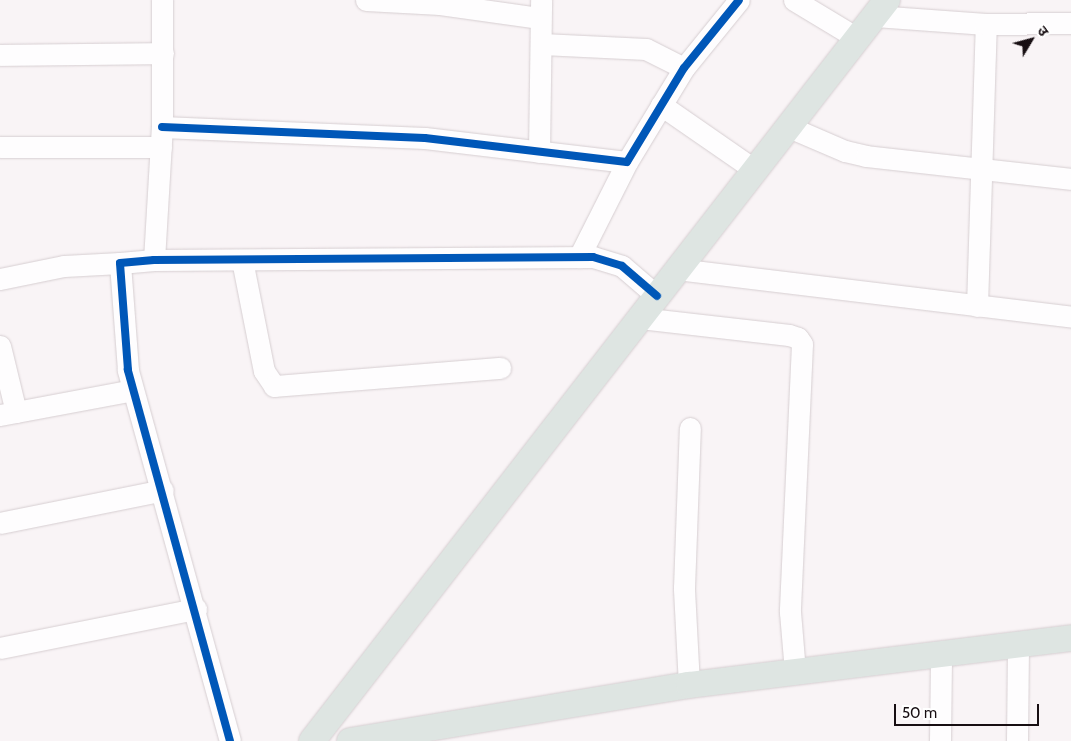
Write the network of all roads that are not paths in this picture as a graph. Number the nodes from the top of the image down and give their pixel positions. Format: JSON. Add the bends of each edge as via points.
{"nodes":[{"id":1,"x":162,"y":0,"type":"edge"},
{"id":2,"x":366,"y":0,"type":"edge"},
{"id":3,"x":739,"y":0,"type":"edge"},
{"id":4,"x":794,"y":0,"type":"edge"},
{"id":5,"x":881,"y":8,"type":"edge"},
{"id":6,"x":541,"y":9,"type":"edge"},
{"id":7,"x":1071,"y":23,"type":"edge"},
{"id":8,"x":986,"y":24,"type":"junction"},
{"id":9,"x":857,"y":38,"type":"junction"},
{"id":10,"x":542,"y":44,"type":"junction"},
{"id":11,"x":163,"y":54,"type":"junction"},
{"id":12,"x":0,"y":55,"type":"edge"},
{"id":13,"x":684,"y":68,"type":"junction"},
{"id":14,"x":661,"y":105,"type":"junction"},
{"id":15,"x":789,"y":127,"type":"junction"},
{"id":16,"x":162,"y":137,"type":"junction"},
{"id":17,"x":0,"y":147,"type":"edge"},
{"id":18,"x":539,"y":152,"type":"junction"},
{"id":19,"x":627,"y":162,"type":"junction"},
{"id":20,"x":981,"y":168,"type":"junction"},
{"id":21,"x":755,"y":170,"type":"junction"},
{"id":22,"x":1071,"y":179,"type":"edge"},
{"id":23,"x":579,"y":257,"type":"junction"},
{"id":24,"x":154,"y":260,"type":"junction"},
{"id":25,"x":242,"y":260,"type":"junction"},
{"id":26,"x":120,"y":263,"type":"junction"},
{"id":27,"x":677,"y":270,"type":"junction"},
{"id":28,"x":0,"y":279,"type":"edge"},
{"id":29,"x":657,"y":296,"type":"junction"},
{"id":30,"x":977,"y":306,"type":"junction"},
{"id":31,"x":1071,"y":317,"type":"edge"},
{"id":32,"x":640,"y":318,"type":"junction"},
{"id":33,"x":0,"y":346,"type":"edge"},
{"id":34,"x":500,"y":368,"type":"dead end"},
{"id":35,"x":133,"y":390,"type":"junction"},
{"id":36,"x":8,"y":414,"type":"edge"},
{"id":37,"x":690,"y":428,"type":"dead end"},
{"id":38,"x":163,"y":490,"type":"junction"},
{"id":39,"x":0,"y":523,"type":"edge"},
{"id":40,"x":196,"y":609,"type":"junction"},
{"id":41,"x":1071,"y":638,"type":"edge"},
{"id":42,"x":1018,"y":645,"type":"junction"},
{"id":43,"x":0,"y":648,"type":"edge"},
{"id":44,"x":941,"y":655,"type":"junction"},
{"id":45,"x":795,"y":672,"type":"junction"},
{"id":46,"x":689,"y":685,"type":"junction"},
{"id":47,"x":230,"y":741,"type":"edge"},
{"id":48,"x":312,"y":741,"type":"edge"},
{"id":49,"x":350,"y":741,"type":"edge"},
{"id":50,"x":940,"y":741,"type":"edge"},
{"id":51,"x":1018,"y":741,"type":"edge"}],
"edges":[{"from":1,"to":11,"type":"street"},
{"from":2,"to":6,"type":"street"},
{"from":3,"to":13,"type":"street"},
{"from":4,"to":9,"type":"street"},
{"from":5,"to":8,"type":"street"},
{"from":5,"to":9,"type":"main road"},
{"from":6,"to":10,"type":"street"},
{"from":7,"to":8,"type":"street"},
{"from":8,"to":20,"type":"street"},
{"from":9,"to":15,"type":"main road"},
{"from":10,"to":13,"type":"street","via":[[646,49]]},
{"from":10,"to":18,"type":"street"},
{"from":11,"to":12,"type":"street"},
{"from":11,"to":16,"type":"street"},
{"from":13,"to":14,"type":"street"},
{"from":14,"to":19,"type":"street"},
{"from":14,"to":21,"type":"street"},
{"from":15,"to":20,"type":"street","via":[[859,154]]},
{"from":15,"to":21,"type":"main road"},
{"from":16,"to":17,"type":"street"},
{"from":16,"to":18,"type":"street","via":[[425,138]]},
{"from":16,"to":24,"type":"street"},
{"from":18,"to":19,"type":"street"},
{"from":19,"to":23,"type":"street"},
{"from":20,"to":22,"type":"street"},
{"from":20,"to":30,"type":"street"},
{"from":21,"to":27,"type":"main road"},
{"from":23,"to":25,"type":"street"},
{"from":23,"to":29,"type":"street","via":[[606,260],[622,266]]},
{"from":24,"to":25,"type":"street"},
{"from":24,"to":26,"type":"street"},
{"from":25,"to":34,"type":"street","via":[[264,371],[274,386],[283,388]]},
{"from":26,"to":28,"type":"street","via":[[64,266]]},
{"from":26,"to":35,"type":"street","via":[[126,354]]},
{"from":27,"to":29,"type":"main road"},
{"from":27,"to":30,"type":"street"},
{"from":29,"to":32,"type":"main road"},
{"from":30,"to":31,"type":"street"},
{"from":32,"to":45,"type":"street","via":[[789,335],[798,338],[802,344],[790,612]]},
{"from":32,"to":48,"type":"main road"},
{"from":33,"to":36,"type":"street"},
{"from":35,"to":36,"type":"street"},
{"from":35,"to":38,"type":"street"},
{"from":37,"to":46,"type":"street","via":[[684,588]]},
{"from":38,"to":39,"type":"street"},
{"from":38,"to":40,"type":"street"},
{"from":40,"to":43,"type":"street"},
{"from":40,"to":47,"type":"street"},
{"from":41,"to":42,"type":"main road"},
{"from":42,"to":44,"type":"main road"},
{"from":42,"to":51,"type":"street"},
{"from":44,"to":45,"type":"main road"},
{"from":44,"to":50,"type":"street"},
{"from":45,"to":46,"type":"main road"},
{"from":46,"to":49,"type":"main road"}]}
